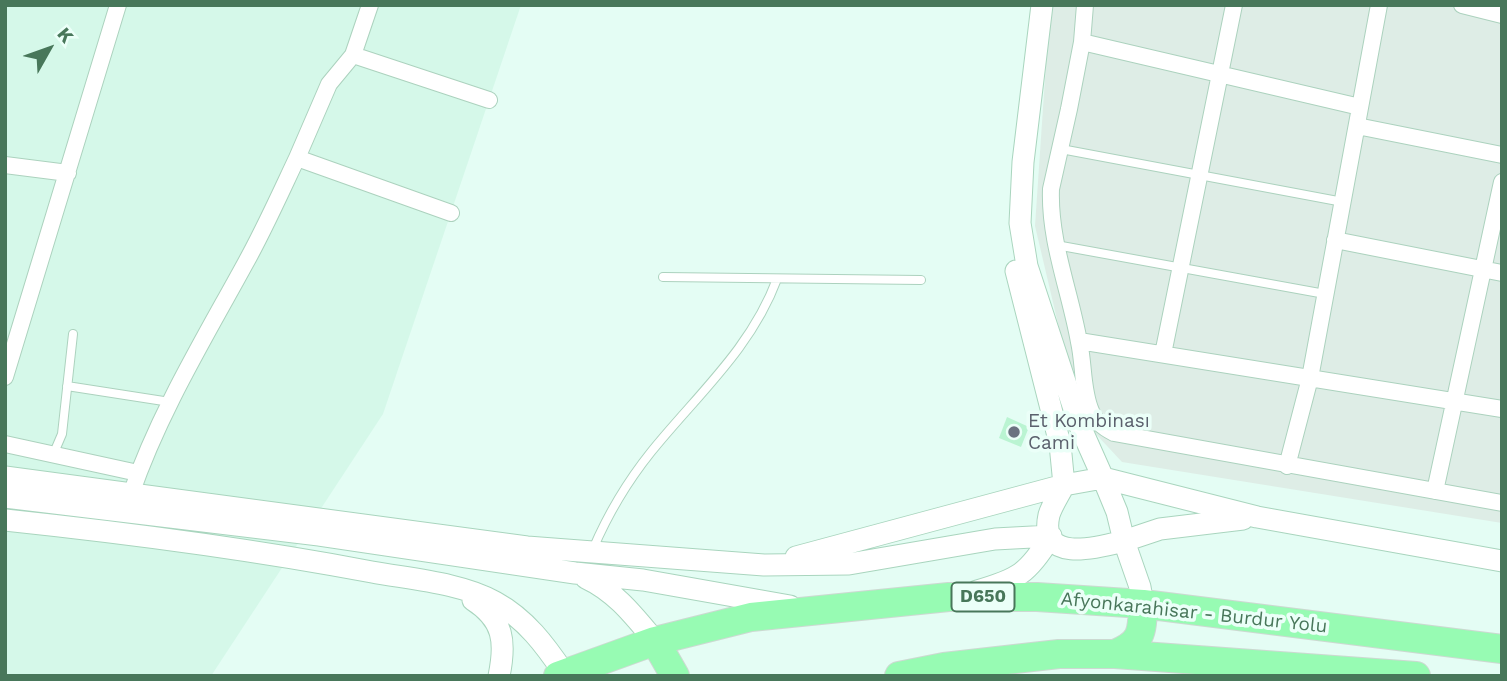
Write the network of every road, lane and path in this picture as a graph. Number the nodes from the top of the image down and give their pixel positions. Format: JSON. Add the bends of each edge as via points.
{"nodes":[{"id":1,"x":118,"y":5,"type":"edge"},
{"id":2,"x":370,"y":5,"type":"edge"},
{"id":3,"x":1031,"y":5,"type":"edge"},
{"id":4,"x":1042,"y":5,"type":"edge"},
{"id":5,"x":1085,"y":5,"type":"edge"},
{"id":6,"x":1234,"y":5,"type":"edge"},
{"id":7,"x":1379,"y":5,"type":"edge"},
{"id":8,"x":1462,"y":5,"type":"edge"},
{"id":9,"x":1502,"y":15,"type":"edge"},
{"id":10,"x":1082,"y":42,"type":"junction"},
{"id":11,"x":353,"y":55,"type":"junction"},
{"id":12,"x":1221,"y":75,"type":"junction"},
{"id":13,"x":489,"y":100,"type":"dead end"},
{"id":14,"x":1360,"y":107,"type":"junction"},
{"id":15,"x":1357,"y":126,"type":"junction"},
{"id":16,"x":1061,"y":149,"type":"junction"},
{"id":17,"x":1502,"y":155,"type":"edge"},
{"id":18,"x":297,"y":159,"type":"junction"},
{"id":19,"x":5,"y":165,"type":"edge"},
{"id":20,"x":68,"y":173,"type":"junction"},
{"id":21,"x":1200,"y":175,"type":"junction"},
{"id":22,"x":1502,"y":182,"type":"edge"},
{"id":23,"x":1343,"y":202,"type":"junction"},
{"id":24,"x":451,"y":213,"type":"dead end"},
{"id":25,"x":1335,"y":240,"type":"junction"},
{"id":26,"x":1056,"y":245,"type":"junction"},
{"id":27,"x":1181,"y":268,"type":"junction"},
{"id":28,"x":1483,"y":269,"type":"junction"},
{"id":29,"x":1502,"y":273,"type":"edge"},
{"id":30,"x":663,"y":277,"type":"dead end"},
{"id":31,"x":777,"y":279,"type":"junction"},
{"id":32,"x":921,"y":281,"type":"dead end"},
{"id":33,"x":1325,"y":294,"type":"junction"},
{"id":34,"x":73,"y":334,"type":"dead end"},
{"id":35,"x":11,"y":340,"type":"edge"},
{"id":36,"x":1079,"y":341,"type":"junction"},
{"id":37,"x":1163,"y":354,"type":"junction"},
{"id":38,"x":5,"y":377,"type":"edge"},
{"id":39,"x":1310,"y":378,"type":"junction"},
{"id":40,"x":67,"y":386,"type":"junction"},
{"id":41,"x":1455,"y":401,"type":"junction"},
{"id":42,"x":170,"y":402,"type":"junction"},
{"id":43,"x":1502,"y":409,"type":"edge"},
{"id":44,"x":5,"y":444,"type":"edge"},
{"id":45,"x":53,"y":455,"type":"junction"},
{"id":46,"x":1287,"y":466,"type":"junction"},
{"id":47,"x":138,"y":473,"type":"junction"},
{"id":48,"x":5,"y":477,"type":"edge"},
{"id":49,"x":1104,"y":478,"type":"junction"},
{"id":50,"x":1063,"y":485,"type":"junction"},
{"id":51,"x":1435,"y":491,"type":"junction"},
{"id":52,"x":131,"y":494,"type":"junction"},
{"id":53,"x":5,"y":497,"type":"edge"},
{"id":54,"x":1502,"y":503,"type":"edge"},
{"id":55,"x":1257,"y":517,"type":"junction"},
{"id":56,"x":5,"y":520,"type":"edge"},
{"id":57,"x":1051,"y":536,"type":"junction"},
{"id":58,"x":1124,"y":541,"type":"junction"},
{"id":59,"x":592,"y":552,"type":"junction"},
{"id":60,"x":1502,"y":561,"type":"edge"},
{"id":61,"x":764,"y":565,"type":"junction"},
{"id":62,"x":575,"y":573,"type":"junction"},
{"id":63,"x":454,"y":587,"type":"junction"},
{"id":64,"x":958,"y":597,"type":"junction"},
{"id":65,"x":1143,"y":604,"type":"junction"},
{"id":66,"x":809,"y":610,"type":"junction"},
{"id":67,"x":655,"y":641,"type":"junction"},
{"id":68,"x":1502,"y":649,"type":"edge"},
{"id":69,"x":1115,"y":654,"type":"junction"},
{"id":70,"x":562,"y":675,"type":"edge"},
{"id":71,"x":499,"y":676,"type":"edge"},
{"id":72,"x":675,"y":676,"type":"edge"},
{"id":73,"x":901,"y":676,"type":"edge"},
{"id":74,"x":1416,"y":676,"type":"edge"}],
"edges":[{"from":1,"to":20,"type":"street"},
{"from":2,"to":11,"type":"street"},
{"from":3,"to":50,"type":"main road","via":[[1007,202],[1016,271],[1060,444]]},
{"from":4,"to":49,"type":"main road","via":[[1020,223],[1027,266],[1075,411]]},
{"from":5,"to":10,"type":"street"},
{"from":6,"to":12,"type":"street"},
{"from":7,"to":14,"type":"street"},
{"from":8,"to":9,"type":"street"},
{"from":10,"to":12,"type":"street"},
{"from":10,"to":16,"type":"street"},
{"from":11,"to":13,"type":"street"},
{"from":11,"to":18,"type":"street","via":[[329,84]]},
{"from":12,"to":14,"type":"street"},
{"from":12,"to":21,"type":"street"},
{"from":14,"to":15,"type":"street"},
{"from":15,"to":17,"type":"street"},
{"from":15,"to":23,"type":"street"},
{"from":16,"to":21,"type":"lane"},
{"from":16,"to":26,"type":"street","via":[[1051,189]]},
{"from":18,"to":24,"type":"street"},
{"from":18,"to":42,"type":"street"},
{"from":19,"to":20,"type":"street"},
{"from":20,"to":35,"type":"street"},
{"from":21,"to":23,"type":"lane"},
{"from":21,"to":27,"type":"street"},
{"from":22,"to":28,"type":"street"},
{"from":23,"to":25,"type":"street"},
{"from":25,"to":28,"type":"street"},
{"from":25,"to":33,"type":"street"},
{"from":26,"to":27,"type":"lane"},
{"from":26,"to":36,"type":"street"},
{"from":27,"to":33,"type":"lane"},
{"from":27,"to":37,"type":"street"},
{"from":28,"to":29,"type":"street"},
{"from":28,"to":41,"type":"street"},
{"from":30,"to":31,"type":"lane"},
{"from":31,"to":32,"type":"lane"},
{"from":31,"to":59,"type":"lane","via":[[757,322],[729,362],[624,489]]},
{"from":33,"to":39,"type":"street"},
{"from":34,"to":40,"type":"lane"},
{"from":35,"to":38,"type":"street"},
{"from":36,"to":37,"type":"street"},
{"from":36,"to":46,"type":"street","via":[[1089,407],[1106,429]]},
{"from":37,"to":39,"type":"street"},
{"from":39,"to":41,"type":"street"},
{"from":39,"to":46,"type":"street"},
{"from":40,"to":42,"type":"lane"},
{"from":40,"to":45,"type":"lane","via":[[62,434]]},
{"from":41,"to":43,"type":"street"},
{"from":41,"to":51,"type":"street"},
{"from":42,"to":47,"type":"street"},
{"from":44,"to":45,"type":"street"},
{"from":45,"to":47,"type":"street"},
{"from":46,"to":51,"type":"street"},
{"from":47,"to":52,"type":"street"},
{"from":48,"to":52,"type":"main road"},
{"from":49,"to":50,"type":"main road"},
{"from":49,"to":55,"type":"main road"},
{"from":49,"to":58,"type":"main road"},
{"from":50,"to":57,"type":"main road","via":[[1049,514]]},
{"from":50,"to":61,"type":"main road"},
{"from":51,"to":54,"type":"street"},
{"from":52,"to":59,"type":"main road"},
{"from":53,"to":62,"type":"main road","via":[[319,535]]},
{"from":55,"to":58,"type":"main road","via":[[1160,529]]},
{"from":55,"to":60,"type":"main road"},
{"from":56,"to":63,"type":"main road","via":[[266,552]]},
{"from":57,"to":58,"type":"main road","via":[[1060,546],[1083,551]]},
{"from":57,"to":61,"type":"main road","via":[[995,538],[849,564]]},
{"from":57,"to":64,"type":"main road","via":[[1025,572]]},
{"from":58,"to":65,"type":"main road"},
{"from":59,"to":61,"type":"main road"},
{"from":62,"to":66,"type":"main road","via":[[643,580]]},
{"from":62,"to":67,"type":"main road","via":[[603,586],[623,603]]},
{"from":63,"to":70,"type":"main road","via":[[494,600],[520,617],[541,639]]},
{"from":63,"to":71,"type":"main road","via":[[488,610],[502,632]]},
{"from":64,"to":65,"type":"highway","name":"Afyonkarahisar - Burdur Yolu","number":"D650"},
{"from":64,"to":66,"type":"highway","name":"Afyonkarahisar - Burdur Yolu","number":"D650"},
{"from":65,"to":68,"type":"highway","name":"Afyonkarahisar - Burdur Yolu","number":"D650"},
{"from":65,"to":69,"type":"highway","via":[[1140,635],[1129,648]]},
{"from":66,"to":67,"type":"highway","name":"Afyonkarahisar - Burdur Yolu","number":"D650","via":[[751,617]]},
{"from":67,"to":70,"type":"highway","name":"Afyonkarahisar - Burdur Yolu","number":"D650"},
{"from":67,"to":72,"type":"highway"},
{"from":69,"to":73,"type":"highway","via":[[1059,654]]},
{"from":69,"to":74,"type":"highway"}]}
